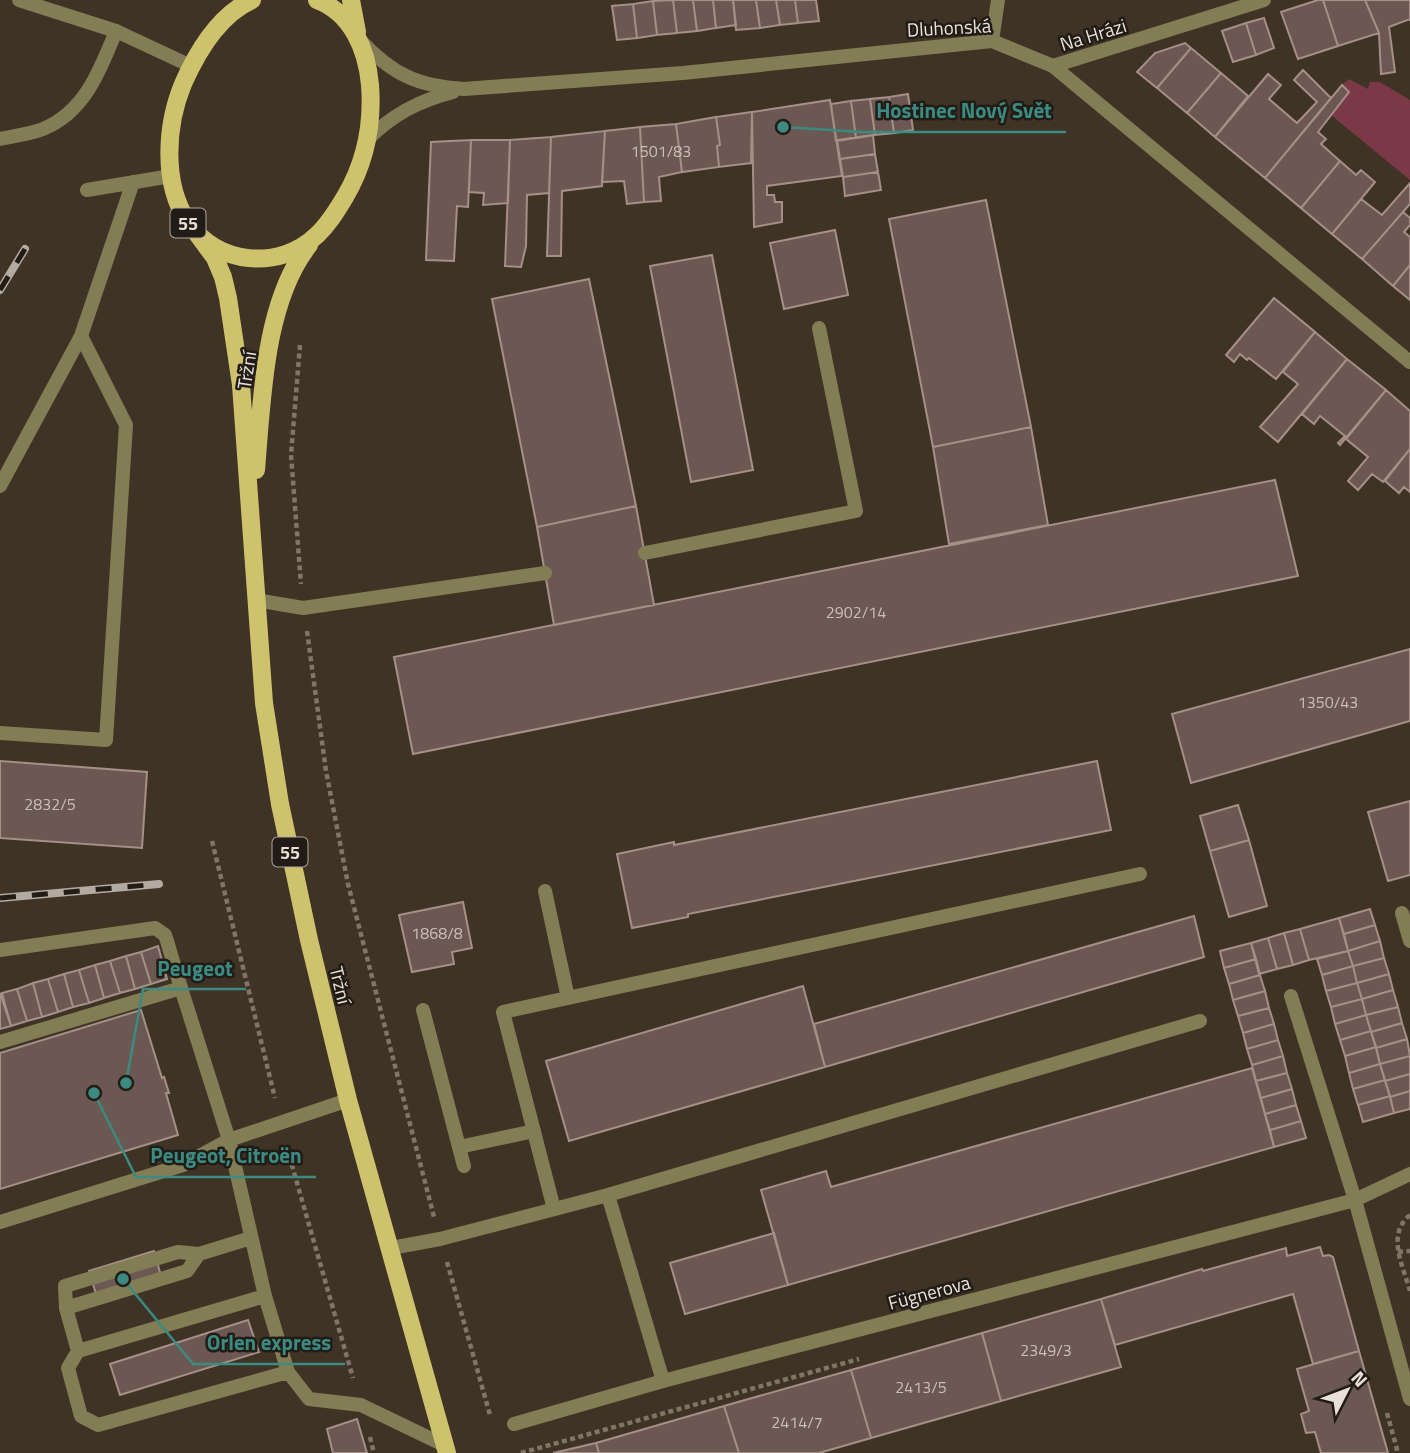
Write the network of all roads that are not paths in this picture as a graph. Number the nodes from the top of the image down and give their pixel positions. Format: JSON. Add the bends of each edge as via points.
{"nodes":[{"id":1,"x":19,"y":0,"type":"edge"},
{"id":2,"x":252,"y":0,"type":"edge"},
{"id":3,"x":317,"y":0,"type":"edge"},
{"id":4,"x":351,"y":0,"type":"edge"},
{"id":5,"x":998,"y":0,"type":"edge"},
{"id":6,"x":1264,"y":0,"type":"edge"},
{"id":7,"x":116,"y":31,"type":"junction"},
{"id":8,"x":359,"y":39,"type":"junction"},
{"id":9,"x":992,"y":41,"type":"junction"},
{"id":10,"x":191,"y":66,"type":"junction"},
{"id":11,"x":1053,"y":66,"type":"junction"},
{"id":12,"x":464,"y":89,"type":"junction"},
{"id":13,"x":0,"y":139,"type":"edge"},
{"id":14,"x":367,"y":140,"type":"junction"},
{"id":15,"x":171,"y":176,"type":"junction"},
{"id":16,"x":134,"y":183,"type":"junction"},
{"id":17,"x":88,"y":190,"type":"dead end"},
{"id":18,"x":317,"y":235,"type":"junction"},
{"id":19,"x":198,"y":236,"type":"junction"},
{"id":20,"x":819,"y":328,"type":"dead end"},
{"id":21,"x":81,"y":337,"type":"junction"},
{"id":22,"x":1410,"y":362,"type":"edge"},
{"id":23,"x":0,"y":486,"type":"edge"},
{"id":24,"x":251,"y":523,"type":"junction"},
{"id":25,"x":645,"y":553,"type":"dead end"},
{"id":26,"x":545,"y":573,"type":"dead end"},
{"id":27,"x":256,"y":600,"type":"junction"},
{"id":28,"x":0,"y":733,"type":"edge"},
{"id":29,"x":1140,"y":874,"type":"dead end"},
{"id":30,"x":545,"y":891,"type":"dead end"},
{"id":31,"x":1402,"y":913,"type":"dead end"},
{"id":32,"x":1410,"y":941,"type":"edge"},
{"id":33,"x":0,"y":950,"type":"edge"},
{"id":34,"x":181,"y":988,"type":"junction"},
{"id":35,"x":1291,"y":996,"type":"dead end"},
{"id":36,"x":568,"y":998,"type":"junction"},
{"id":37,"x":423,"y":1010,"type":"dead end"},
{"id":38,"x":1200,"y":1021,"type":"dead end"},
{"id":39,"x":0,"y":1042,"type":"edge"},
{"id":40,"x":348,"y":1100,"type":"junction"},
{"id":41,"x":534,"y":1131,"type":"junction"},
{"id":42,"x":229,"y":1140,"type":"junction"},
{"id":43,"x":459,"y":1147,"type":"junction"},
{"id":44,"x":464,"y":1166,"type":"dead end"},
{"id":45,"x":1410,"y":1174,"type":"edge"},
{"id":46,"x":608,"y":1195,"type":"junction"},
{"id":47,"x":1355,"y":1200,"type":"junction"},
{"id":48,"x":554,"y":1209,"type":"junction"},
{"id":49,"x":0,"y":1222,"type":"edge"},
{"id":50,"x":251,"y":1238,"type":"junction"},
{"id":51,"x":391,"y":1248,"type":"junction"},
{"id":52,"x":199,"y":1254,"type":"junction"},
{"id":53,"x":265,"y":1296,"type":"junction"},
{"id":54,"x":66,"y":1308,"type":"junction"},
{"id":55,"x":78,"y":1351,"type":"junction"},
{"id":56,"x":288,"y":1372,"type":"junction"},
{"id":57,"x":663,"y":1381,"type":"junction"},
{"id":58,"x":1410,"y":1399,"type":"edge"},
{"id":59,"x":514,"y":1424,"type":"dead end"},
{"id":60,"x":447,"y":1451,"type":"edge"}],
"edges":[{"from":1,"to":7,"type":"street"},
{"from":2,"to":10,"type":"main road","name":"Dluhonská","number":"55","via":[[217,27]]},
{"from":3,"to":8,"type":"main road","name":"Dluhonská","number":"55","via":[[345,19]]},
{"from":4,"to":8,"type":"main road","number":"55"},
{"from":5,"to":9,"type":"street"},
{"from":6,"to":11,"type":"street","name":"Na Hrázi"},
{"from":7,"to":10,"type":"street"},
{"from":7,"to":13,"type":"street","via":[[98,77],[76,108],[42,130]]},
{"from":8,"to":12,"type":"street","name":"Dluhonská","via":[[395,71],[434,87]]},
{"from":8,"to":14,"type":"main road","name":"Dluhonská","number":"55","via":[[371,99]]},
{"from":9,"to":11,"type":"street","name":"Dluhonská"},
{"from":9,"to":12,"type":"street","name":"Dluhonská","via":[[683,73]]},
{"from":10,"to":15,"type":"main road","name":"Dluhonská","number":"55","via":[[173,120]]},
{"from":11,"to":22,"type":"street","name":"Dluhonská"},
{"from":12,"to":14,"type":"street","name":"Dluhonská","via":[[414,104]]},
{"from":14,"to":18,"type":"main road","name":"Dluhonská","number":"55","via":[[348,191]]},
{"from":15,"to":16,"type":"street"},
{"from":15,"to":19,"type":"main road","name":"Dluhonská","number":"55","via":[[181,210]]},
{"from":16,"to":17,"type":"street"},
{"from":16,"to":21,"type":"street"},
{"from":18,"to":19,"type":"main road","name":"Dluhonská","number":"55","via":[[282,256],[261,259],[217,249]]},
{"from":18,"to":24,"type":"main road","name":"Tržní","number":"55","via":[[292,270],[278,306],[264,382]]},
{"from":19,"to":24,"type":"main road","name":"Tržní","number":"55","via":[[215,258],[228,298],[241,386]]},
{"from":20,"to":25,"type":"street","via":[[856,511]]},
{"from":21,"to":23,"type":"street"},
{"from":21,"to":28,"type":"street","via":[[126,425],[106,740]]},
{"from":24,"to":27,"type":"main road","name":"Tržní","number":"55"},
{"from":26,"to":27,"type":"street","via":[[303,608]]},
{"from":27,"to":40,"type":"main road","name":"Tržní","number":"55","via":[[264,703],[280,804]]},
{"from":29,"to":36,"type":"street"},
{"from":30,"to":36,"type":"street"},
{"from":31,"to":32,"type":"street"},
{"from":33,"to":34,"type":"street","via":[[155,928],[167,941]]},
{"from":34,"to":39,"type":"street"},
{"from":34,"to":42,"type":"street"},
{"from":35,"to":47,"type":"street"},
{"from":36,"to":41,"type":"street","via":[[503,1012]]},
{"from":37,"to":43,"type":"street"},
{"from":38,"to":46,"type":"street"},
{"from":40,"to":42,"type":"street"},
{"from":40,"to":51,"type":"main road","name":"Tržní","number":"55"},
{"from":41,"to":43,"type":"street"},
{"from":41,"to":48,"type":"street"},
{"from":42,"to":49,"type":"street","via":[[183,1165]]},
{"from":42,"to":50,"type":"street"},
{"from":43,"to":44,"type":"street"},
{"from":45,"to":47,"type":"street","name":"Fügnerova"},
{"from":46,"to":48,"type":"street"},
{"from":46,"to":57,"type":"street"},
{"from":47,"to":57,"type":"street","name":"Fügnerova"},
{"from":47,"to":58,"type":"street"},
{"from":48,"to":51,"type":"street","via":[[440,1240]]},
{"from":50,"to":52,"type":"street"},
{"from":50,"to":53,"type":"street"},
{"from":51,"to":60,"type":"main road","name":"Tržní","number":"55"},
{"from":52,"to":54,"type":"street","via":[[187,1271]]},
{"from":52,"to":54,"type":"street","via":[[178,1252],[65,1286]]},
{"from":53,"to":55,"type":"street"},
{"from":53,"to":56,"type":"street"},
{"from":54,"to":55,"type":"street"},
{"from":55,"to":56,"type":"street","via":[[68,1368],[81,1416],[98,1425]]},
{"from":56,"to":60,"type":"street","via":[[309,1399],[361,1405]]},
{"from":57,"to":59,"type":"street","name":"Fügnerova"}]}
